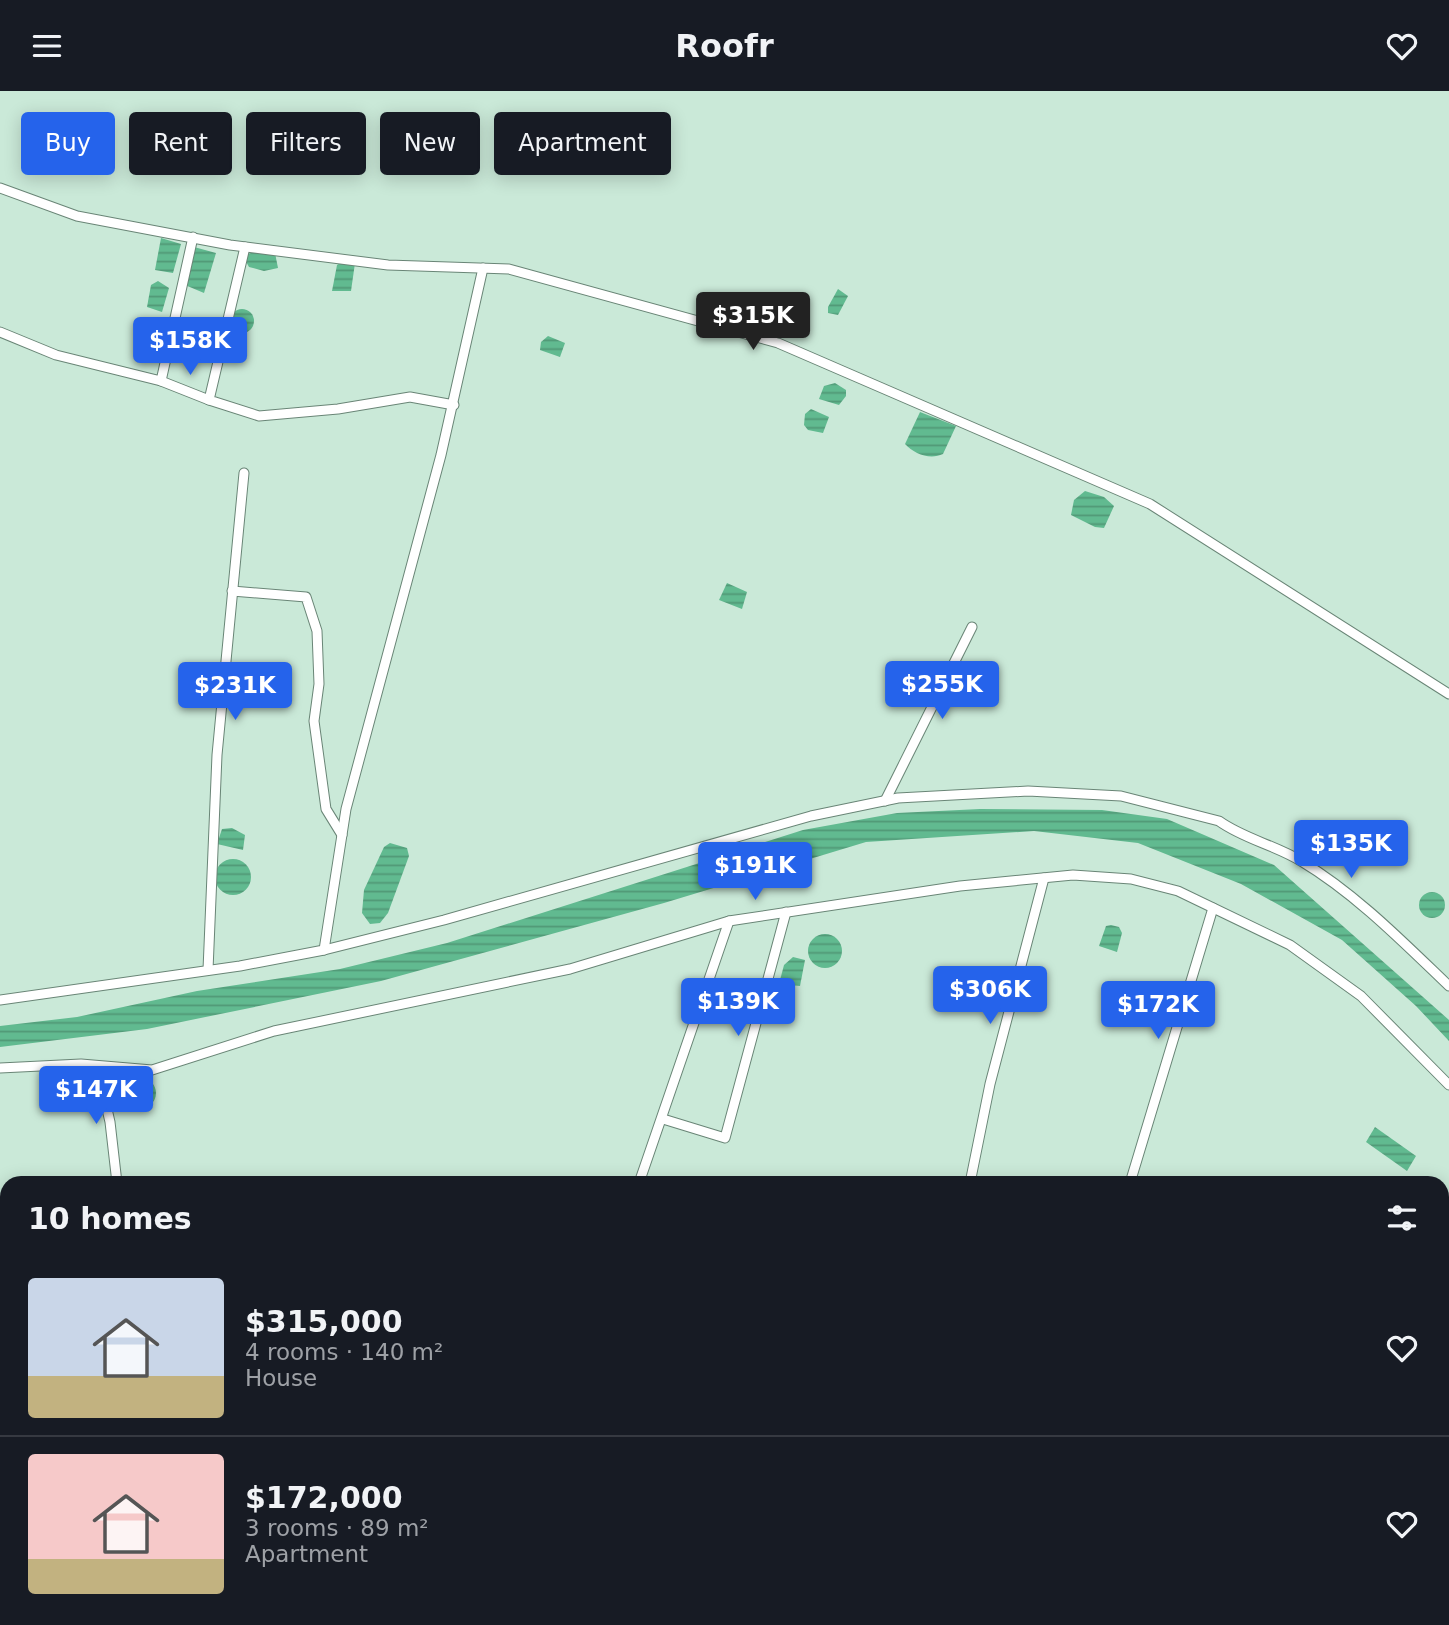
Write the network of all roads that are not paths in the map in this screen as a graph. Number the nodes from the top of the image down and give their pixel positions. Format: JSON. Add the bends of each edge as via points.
{"nodes":[{"id":1,"x":0,"y":188,"type":"edge"},
{"id":2,"x":193,"y":237,"type":"junction"},
{"id":3,"x":245,"y":247,"type":"junction"},
{"id":4,"x":483,"y":268,"type":"junction"},
{"id":5,"x":0,"y":332,"type":"edge"},
{"id":6,"x":161,"y":381,"type":"junction"},
{"id":7,"x":209,"y":400,"type":"junction"},
{"id":8,"x":454,"y":405,"type":"junction"},
{"id":9,"x":244,"y":473,"type":"dead end"},
{"id":10,"x":232,"y":591,"type":"junction"},
{"id":11,"x":972,"y":627,"type":"dead end"},
{"id":12,"x":1449,"y":694,"type":"edge"},
{"id":13,"x":885,"y":801,"type":"junction"},
{"id":14,"x":342,"y":836,"type":"junction"},
{"id":15,"x":1044,"y":878,"type":"junction"},
{"id":16,"x":1213,"y":908,"type":"junction"},
{"id":17,"x":786,"y":912,"type":"junction"},
{"id":18,"x":729,"y":921,"type":"junction"},
{"id":19,"x":324,"y":950,"type":"junction"},
{"id":20,"x":208,"y":970,"type":"junction"},
{"id":21,"x":1449,"y":986,"type":"edge"},
{"id":22,"x":0,"y":1000,"type":"edge"},
{"id":23,"x":97,"y":1066,"type":"junction"},
{"id":24,"x":0,"y":1068,"type":"edge"},
{"id":25,"x":1449,"y":1085,"type":"edge"},
{"id":26,"x":663,"y":1119,"type":"junction"},
{"id":27,"x":116,"y":1176,"type":"edge"},
{"id":28,"x":642,"y":1176,"type":"edge"},
{"id":29,"x":971,"y":1176,"type":"edge"},
{"id":30,"x":1132,"y":1176,"type":"edge"}],
"edges":[{"from":1,"to":2,"type":"street","via":[[77,216]]},
{"from":2,"to":3,"type":"street"},
{"from":2,"to":6,"type":"street"},
{"from":3,"to":4,"type":"street","via":[[388,265]]},
{"from":3,"to":7,"type":"street"},
{"from":4,"to":8,"type":"street"},
{"from":4,"to":12,"type":"street","via":[[509,269],[778,343],[1150,504]]},
{"from":5,"to":6,"type":"street","via":[[56,355]]},
{"from":6,"to":7,"type":"street"},
{"from":7,"to":8,"type":"street","via":[[258,416],[410,397]]},
{"from":8,"to":14,"type":"street"},
{"from":9,"to":10,"type":"street"},
{"from":10,"to":14,"type":"street","via":[[306,597],[317,631],[319,684],[314,721],[326,809]]},
{"from":10,"to":20,"type":"street","via":[[217,755]]},
{"from":11,"to":13,"type":"street"},
{"from":13,"to":19,"type":"street","via":[[811,816]]},
{"from":13,"to":21,"type":"street","via":[[1028,791],[1121,796],[1219,821],[1303,862],[1407,944]]},
{"from":14,"to":19,"type":"street"},
{"from":15,"to":16,"type":"street","via":[[1131,879],[1178,891]]},
{"from":15,"to":17,"type":"street"},
{"from":15,"to":29,"type":"street","via":[[990,1084]]},
{"from":16,"to":25,"type":"street","via":[[1290,945],[1361,996]]},
{"from":16,"to":30,"type":"street"},
{"from":17,"to":18,"type":"street"},
{"from":17,"to":26,"type":"street","via":[[726,1137]]},
{"from":18,"to":23,"type":"street","via":[[570,969],[274,1031],[152,1070]]},
{"from":18,"to":26,"type":"street"},
{"from":19,"to":20,"type":"street"},
{"from":20,"to":22,"type":"street"},
{"from":23,"to":24,"type":"street"},
{"from":23,"to":27,"type":"street"},
{"from":26,"to":28,"type":"street"}]}
